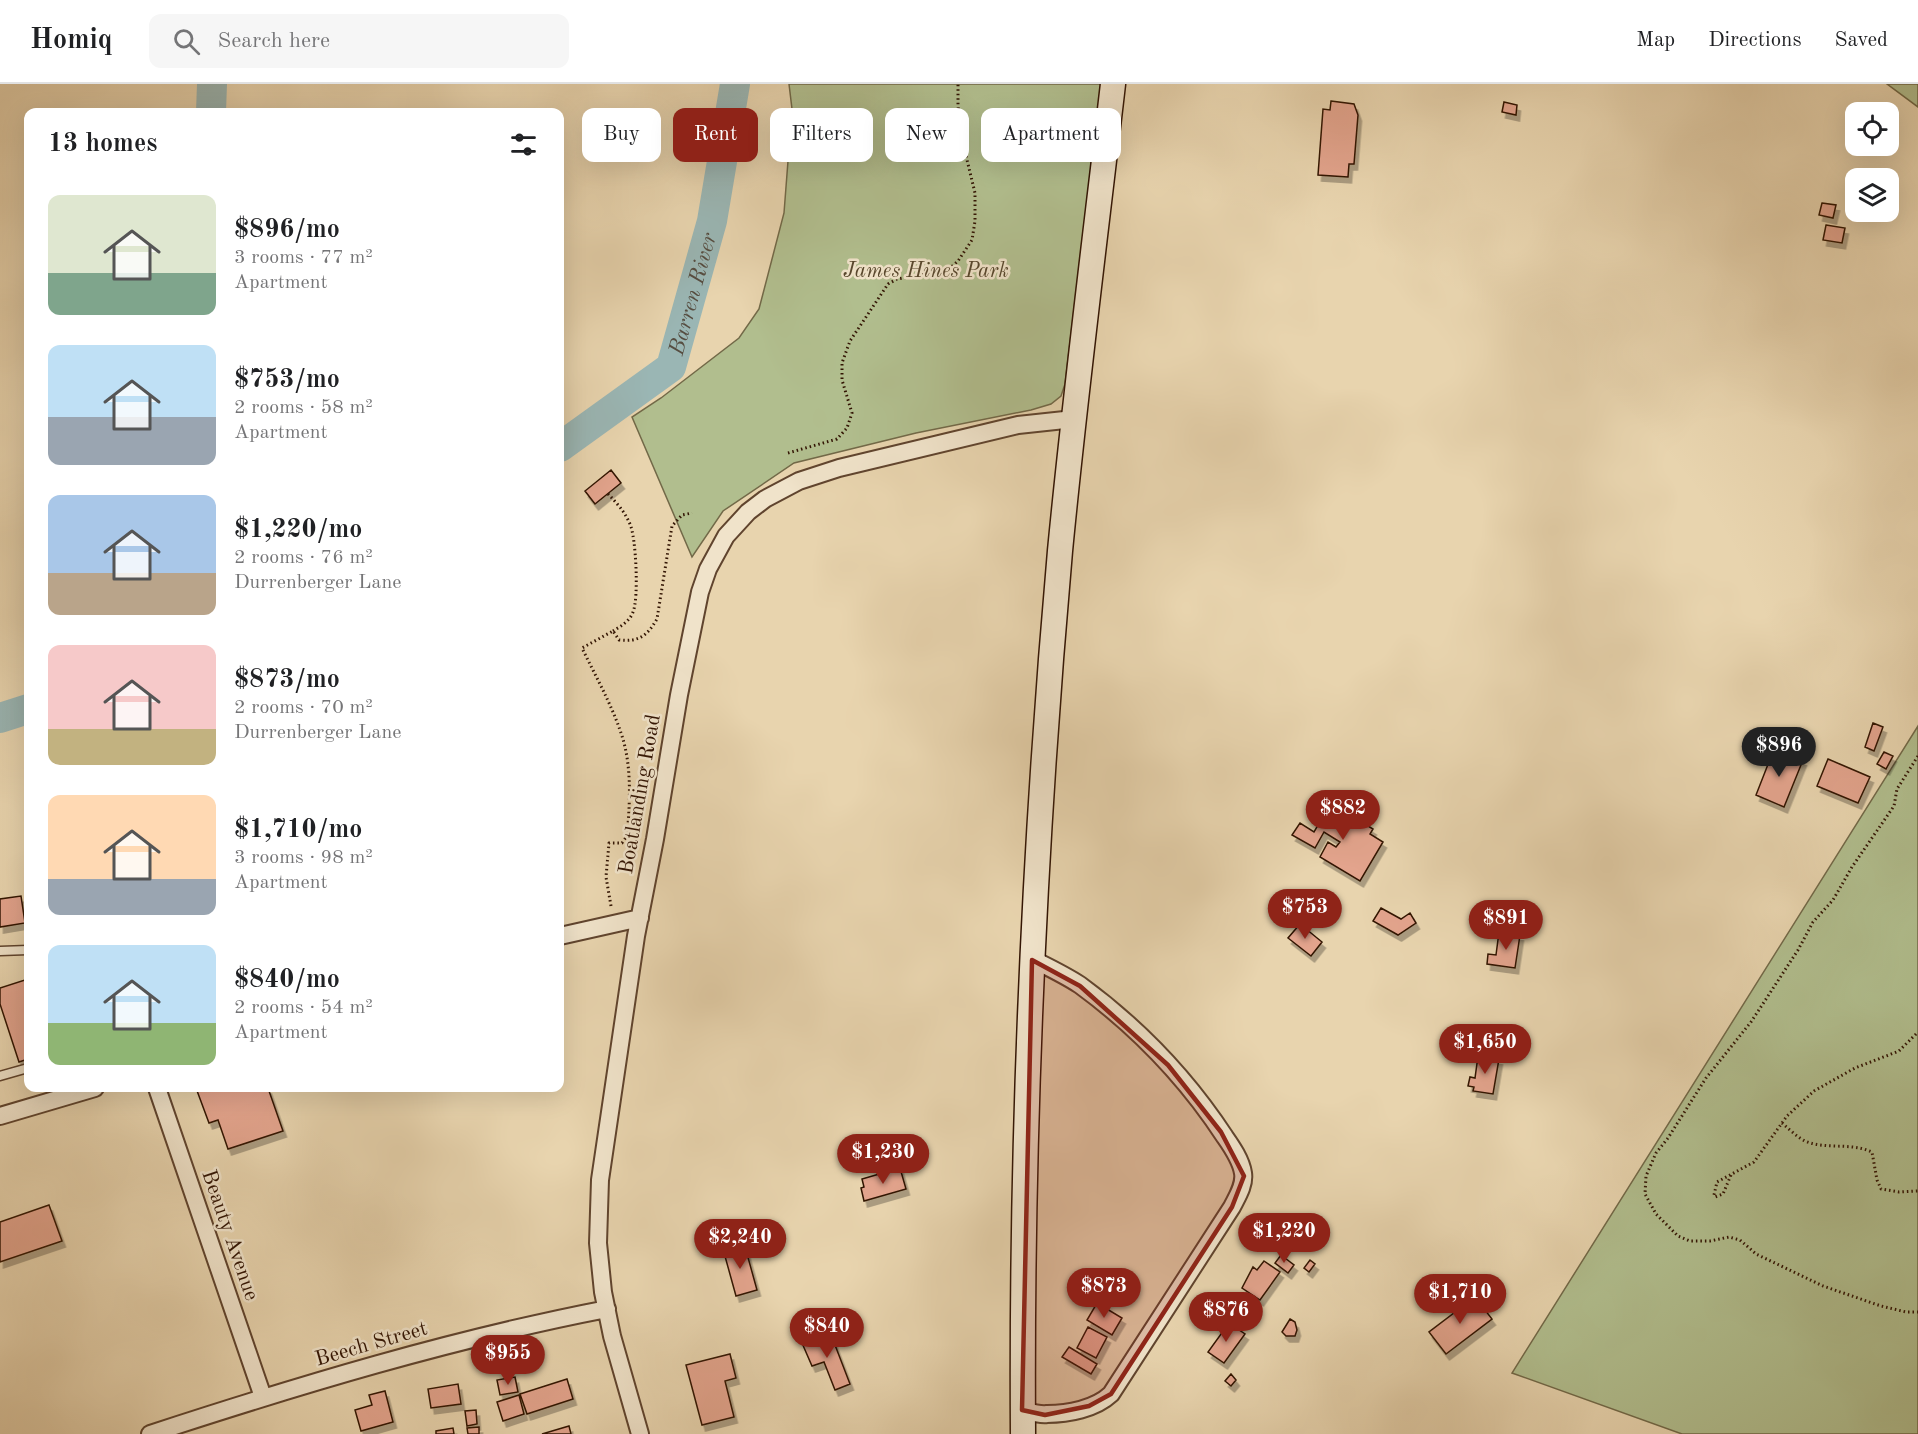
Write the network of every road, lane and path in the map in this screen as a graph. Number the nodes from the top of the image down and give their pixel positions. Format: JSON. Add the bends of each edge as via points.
{"nodes":[{"id":1,"x":958,"y":84,"type":"edge"},
{"id":2,"x":1113,"y":84,"type":"edge"},
{"id":3,"x":1074,"y":419,"type":"junction"},
{"id":4,"x":788,"y":453,"type":"dead end"},
{"id":5,"x":608,"y":494,"type":"dead end"},
{"id":6,"x":692,"y":513,"type":"dead end"},
{"id":7,"x":613,"y":631,"type":"junction"},
{"id":8,"x":1918,"y":756,"type":"edge"},
{"id":9,"x":611,"y":906,"type":"dead end"},
{"id":10,"x":640,"y":918,"type":"junction"},
{"id":11,"x":564,"y":935,"type":"edge"},
{"id":12,"x":24,"y":950,"type":"edge"},
{"id":13,"x":0,"y":951,"type":"edge"},
{"id":14,"x":1032,"y":959,"type":"junction"},
{"id":15,"x":1918,"y":1032,"type":"edge"},
{"id":16,"x":24,"y":1069,"type":"edge"},
{"id":17,"x":0,"y":1076,"type":"edge"},
{"id":18,"x":81,"y":1092,"type":"edge"},
{"id":19,"x":158,"y":1092,"type":"edge"},
{"id":20,"x":0,"y":1116,"type":"edge"},
{"id":21,"x":1782,"y":1123,"type":"junction"},
{"id":22,"x":1731,"y":1175,"type":"junction"},
{"id":23,"x":1918,"y":1191,"type":"edge"},
{"id":24,"x":607,"y":1310,"type":"junction"},
{"id":25,"x":1918,"y":1312,"type":"edge"},
{"id":26,"x":263,"y":1397,"type":"junction"},
{"id":27,"x":1022,"y":1410,"type":"junction"},
{"id":28,"x":150,"y":1434,"type":"edge"},
{"id":29,"x":640,"y":1434,"type":"edge"},
{"id":30,"x":1023,"y":1434,"type":"edge"}],
"edges":[{"from":1,"to":4,"type":"path","via":[[961,135],[975,193],[972,240],[948,270],[888,284],[850,341],[842,363],[852,413],[847,428],[837,438]]},
{"from":2,"to":3,"type":"main road"},
{"from":3,"to":10,"type":"street","name":"Boatlanding Road","via":[[1018,425],[819,474],[786,486],[738,522],[713,557],[700,592]]},
{"from":3,"to":14,"type":"main road","via":[[1046,720]]},
{"from":5,"to":7,"type":"path","via":[[630,524],[635,543],[633,613]]},
{"from":6,"to":7,"type":"path","via":[[682,515],[672,526],[657,619],[650,632],[633,641],[619,640]]},
{"from":7,"to":9,"type":"path","via":[[582,648],[623,738],[629,781],[627,836],[622,843],[609,843],[606,877]]},
{"from":8,"to":25,"type":"path","via":[[1897,789],[1894,806],[1833,900],[1813,922],[1751,1022],[1706,1078],[1656,1152],[1646,1176],[1645,1194],[1656,1214],[1678,1236],[1690,1241],[1729,1237],[1740,1240],[1756,1254],[1823,1286],[1881,1306]]},
{"from":10,"to":11,"type":"street"},
{"from":10,"to":24,"type":"street","name":"Boatlanding Road","via":[[600,1180],[598,1243]]},
{"from":12,"to":13,"type":"lane"},
{"from":14,"to":27,"type":"main road"},
{"from":14,"to":27,"type":"street","via":[[1080,986],[1168,1065],[1221,1131],[1244,1176],[1232,1207],[1111,1394],[1096,1404],[1073,1410],[1045,1415]]},
{"from":15,"to":21,"type":"path","via":[[1899,1051],[1855,1068],[1814,1091]]},
{"from":16,"to":17,"type":"lane"},
{"from":18,"to":20,"type":"street"},
{"from":19,"to":26,"type":"street","name":"Beauty Avenue"},
{"from":21,"to":22,"type":"path","via":[[1754,1162]]},
{"from":21,"to":23,"type":"path","via":[[1804,1141],[1860,1146],[1872,1152],[1881,1189]]},
{"from":22,"to":22,"type":"path","via":[[1717,1182],[1715,1197],[1723,1194]]},
{"from":24,"to":26,"type":"street","name":"Beech Street","via":[[459,1342]]},
{"from":24,"to":29,"type":"street","name":"Boatlanding Road"},
{"from":26,"to":28,"type":"street","name":"Beech Street"},
{"from":27,"to":30,"type":"main road"}]}
